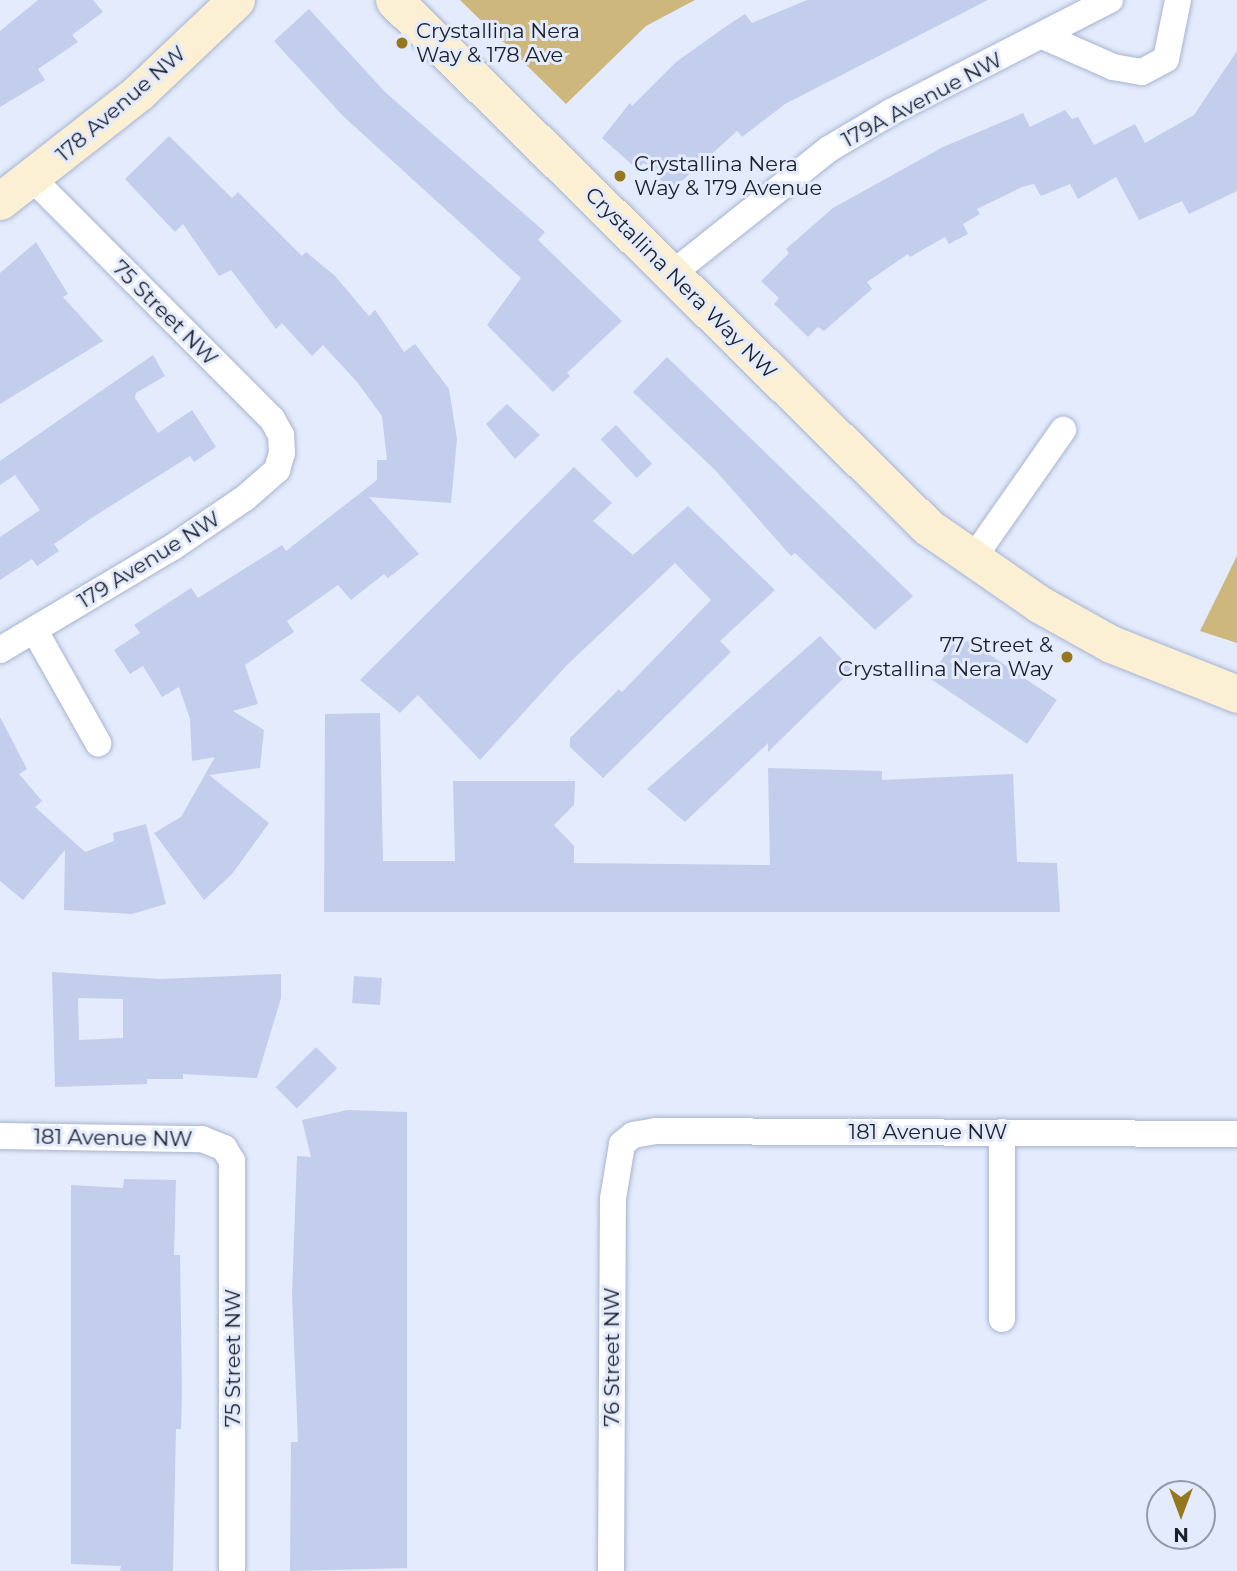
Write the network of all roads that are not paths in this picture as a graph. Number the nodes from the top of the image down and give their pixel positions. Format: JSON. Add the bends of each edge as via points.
{"nodes":[{"id":1,"x":236,"y":0,"type":"edge"},
{"id":2,"x":394,"y":0,"type":"edge"},
{"id":3,"x":1110,"y":0,"type":"edge"},
{"id":4,"x":1178,"y":0,"type":"edge"},
{"id":5,"x":1043,"y":36,"type":"junction"},
{"id":6,"x":33,"y":179,"type":"junction"},
{"id":7,"x":0,"y":201,"type":"edge"},
{"id":8,"x":673,"y":273,"type":"junction"},
{"id":9,"x":1063,"y":430,"type":"dead end"},
{"id":10,"x":282,"y":453,"type":"joint"},
{"id":11,"x":972,"y":560,"type":"junction"},
{"id":12,"x":35,"y":631,"type":"junction"},
{"id":13,"x":0,"y":650,"type":"edge"},
{"id":14,"x":1237,"y":694,"type":"edge"},
{"id":15,"x":98,"y":743,"type":"dead end"},
{"id":16,"x":1002,"y":1132,"type":"junction"},
{"id":17,"x":1237,"y":1134,"type":"edge"},
{"id":18,"x":0,"y":1136,"type":"edge"},
{"id":19,"x":622,"y":1144,"type":"joint"},
{"id":20,"x":224,"y":1148,"type":"joint"},
{"id":21,"x":1002,"y":1319,"type":"dead end"},
{"id":22,"x":232,"y":1571,"type":"edge"},
{"id":23,"x":611,"y":1571,"type":"edge"}],
"edges":[{"from":1,"to":6,"type":"street","name":"178 Avenue NW","via":[[138,93]]},
{"from":2,"to":8,"type":"street","name":"Crystallina Nera Way NW"},
{"from":3,"to":5,"type":"street","name":"179A Avenue NW"},
{"from":4,"to":5,"type":"street","via":[[1166,59],[1142,72],[1112,67]]},
{"from":5,"to":8,"type":"street","name":"179A Avenue NW","via":[[891,112],[829,149]]},
{"from":6,"to":7,"type":"street","name":"178 Avenue NW"},
{"from":6,"to":10,"type":"street","name":"75 Street NW","via":[[272,419],[281,435]]},
{"from":8,"to":11,"type":"street","name":"Crystallina Nera Way NW","via":[[879,483]]},
{"from":9,"to":11,"type":"street"},
{"from":10,"to":12,"type":"street","name":"179 Avenue NW","via":[[277,470],[245,498]]},
{"from":11,"to":14,"type":"street","name":"Crystallina Nera Way NW","via":[[1111,644]]},
{"from":12,"to":13,"type":"street","name":"179 Avenue NW"},
{"from":12,"to":15,"type":"street"},
{"from":16,"to":17,"type":"street","name":"181 Avenue NW"},
{"from":16,"to":19,"type":"street","name":"181 Avenue NW","via":[[655,1131],[633,1135]]},
{"from":16,"to":21,"type":"street"},
{"from":18,"to":20,"type":"street","name":"181 Avenue NW","via":[[179,1137]]},
{"from":19,"to":23,"type":"street","name":"76 Street NW","via":[[613,1199]]},
{"from":20,"to":22,"type":"street","name":"75 Street NW","via":[[235,1177]]}]}
